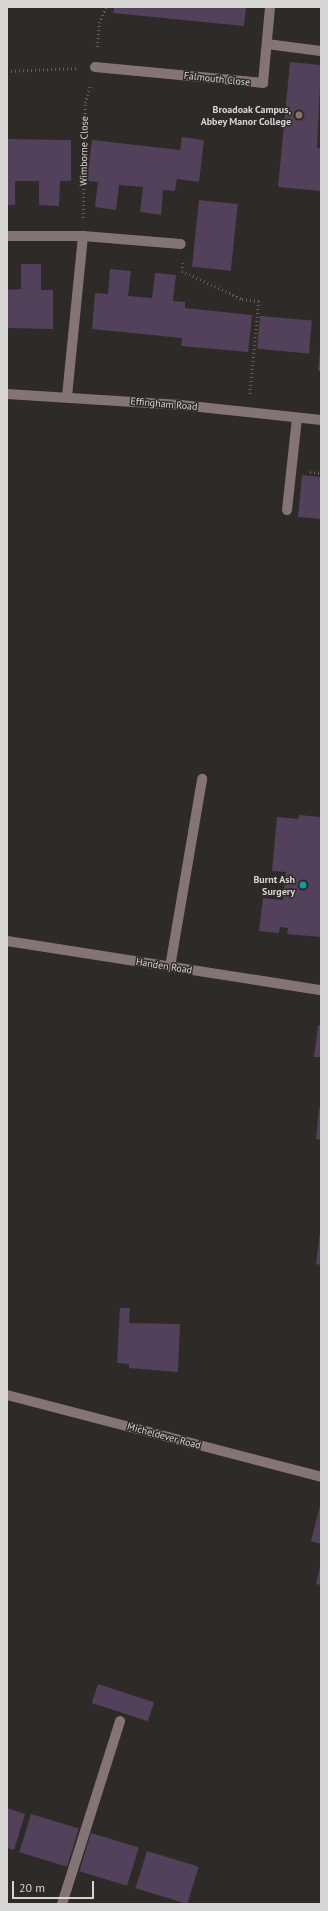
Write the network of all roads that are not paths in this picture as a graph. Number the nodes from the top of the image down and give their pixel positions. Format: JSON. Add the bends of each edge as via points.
{"nodes":[{"id":1,"x":270,"y":7,"type":"edge"},
{"id":2,"x":267,"y":44,"type":"junction"},
{"id":3,"x":321,"y":51,"type":"edge"},
{"id":4,"x":96,"y":67,"type":"road end"},
{"id":5,"x":7,"y":236,"type":"edge"},
{"id":6,"x":83,"y":236,"type":"junction"},
{"id":7,"x":181,"y":244,"type":"road end"},
{"id":8,"x":7,"y":394,"type":"edge"},
{"id":9,"x":66,"y":396,"type":"junction"},
{"id":10,"x":297,"y":418,"type":"junction"},
{"id":11,"x":321,"y":420,"type":"edge"},
{"id":12,"x":287,"y":510,"type":"dead end"},
{"id":13,"x":202,"y":779,"type":"dead end"},
{"id":14,"x":7,"y":941,"type":"edge"},
{"id":15,"x":170,"y":966,"type":"junction"},
{"id":16,"x":321,"y":990,"type":"edge"},
{"id":17,"x":7,"y":1395,"type":"edge"},
{"id":18,"x":321,"y":1477,"type":"edge"},
{"id":19,"x":120,"y":1721,"type":"dead end"},
{"id":20,"x":62,"y":1904,"type":"edge"}],
"edges":[{"from":1,"to":2,"type":"street","name":"Falmouth Close"},
{"from":2,"to":3,"type":"street"},
{"from":2,"to":4,"type":"street","name":"Falmouth Close","via":[[263,83]]},
{"from":5,"to":6,"type":"street"},
{"from":6,"to":7,"type":"street"},
{"from":6,"to":9,"type":"street"},
{"from":8,"to":9,"type":"street","name":"Effingham Road"},
{"from":9,"to":10,"type":"street","name":"Effingham Road"},
{"from":10,"to":11,"type":"street","name":"Effingham Road"},
{"from":10,"to":12,"type":"street"},
{"from":13,"to":15,"type":"street"},
{"from":14,"to":15,"type":"street","name":"Handen Road"},
{"from":15,"to":16,"type":"street","name":"Handen Road"},
{"from":17,"to":18,"type":"street","name":"Micheldever Road"},
{"from":19,"to":20,"type":"street"}]}
